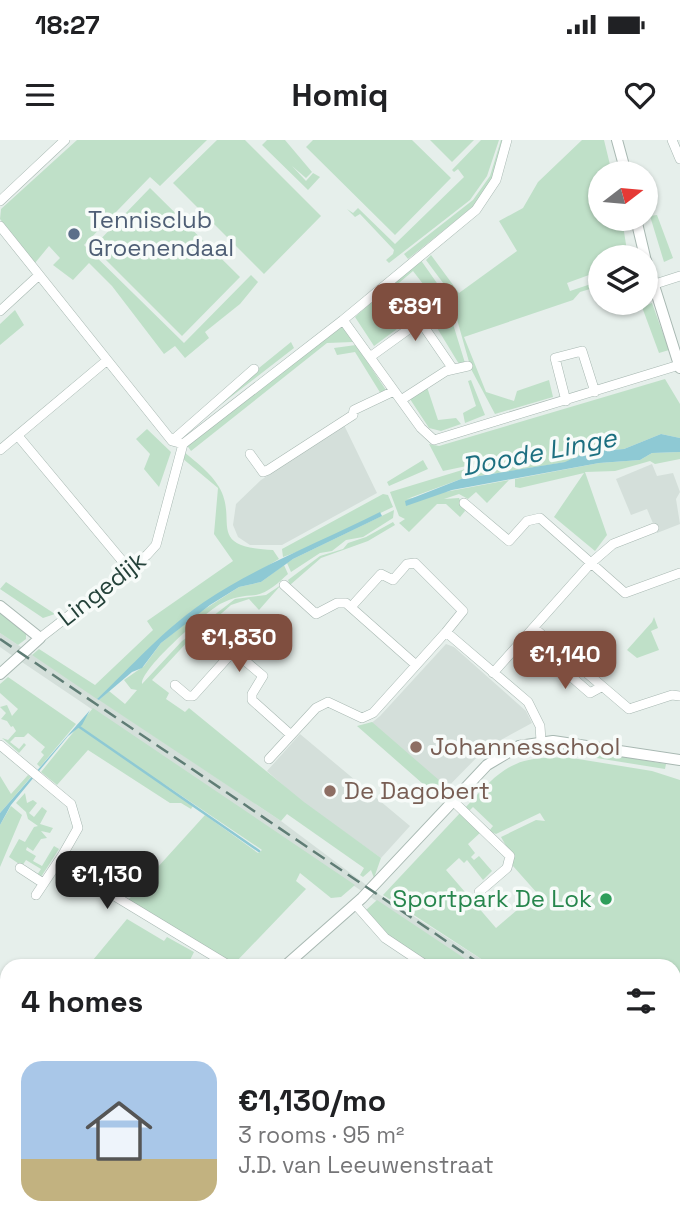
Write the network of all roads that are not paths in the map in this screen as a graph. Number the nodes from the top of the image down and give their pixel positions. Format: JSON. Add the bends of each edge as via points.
{"nodes":[{"id":1,"x":506,"y":140,"type":"edge"},
{"id":2,"x":617,"y":140,"type":"edge"},
{"id":3,"x":672,"y":140,"type":"edge"},
{"id":4,"x":57,"y":142,"type":"edge"},
{"id":5,"x":680,"y":159,"type":"edge"},
{"id":6,"x":623,"y":161,"type":"edge"},
{"id":7,"x":0,"y":201,"type":"edge"},
{"id":8,"x":0,"y":226,"type":"edge"},
{"id":9,"x":38,"y":276,"type":"junction"},
{"id":10,"x":680,"y":277,"type":"edge"},
{"id":11,"x":658,"y":283,"type":"edge"},
{"id":12,"x":444,"y":302,"type":"dead end"},
{"id":13,"x":658,"y":303,"type":"edge"},
{"id":14,"x":0,"y":311,"type":"edge"},
{"id":15,"x":343,"y":320,"type":"junction"},
{"id":16,"x":419,"y":321,"type":"junction"},
{"id":17,"x":369,"y":357,"type":"junction"},
{"id":18,"x":105,"y":362,"type":"junction"},
{"id":19,"x":468,"y":366,"type":"dead end"},
{"id":20,"x":679,"y":367,"type":"edge"},
{"id":21,"x":254,"y":369,"type":"dead end"},
{"id":22,"x":453,"y":369,"type":"junction"},
{"id":23,"x":394,"y":391,"type":"junction"},
{"id":24,"x":595,"y":392,"type":"junction"},
{"id":25,"x":401,"y":400,"type":"junction"},
{"id":26,"x":566,"y":401,"type":"junction"},
{"id":27,"x":213,"y":403,"type":"junction"},
{"id":28,"x":221,"y":412,"type":"junction"},
{"id":29,"x":18,"y":436,"type":"junction"},
{"id":30,"x":172,"y":441,"type":"junction"},
{"id":31,"x":183,"y":444,"type":"junction"},
{"id":32,"x":0,"y":450,"type":"edge"},
{"id":33,"x":250,"y":454,"type":"dead end"},
{"id":34,"x":464,"y":503,"type":"dead end"},
{"id":35,"x":654,"y":528,"type":"dead end"},
{"id":36,"x":591,"y":564,"type":"junction"},
{"id":37,"x":129,"y":569,"type":"junction"},
{"id":38,"x":680,"y":573,"type":"edge"},
{"id":39,"x":284,"y":585,"type":"dead end"},
{"id":40,"x":0,"y":606,"type":"edge"},
{"id":41,"x":351,"y":607,"type":"junction"},
{"id":42,"x":534,"y":628,"type":"junction"},
{"id":43,"x":446,"y":632,"type":"junction"},
{"id":44,"x":40,"y":638,"type":"junction"},
{"id":45,"x":416,"y":665,"type":"junction"},
{"id":46,"x":493,"y":673,"type":"junction"},
{"id":47,"x":0,"y":674,"type":"edge"},
{"id":48,"x":175,"y":685,"type":"dead end"},
{"id":49,"x":680,"y":696,"type":"edge"},
{"id":50,"x":291,"y":735,"type":"junction"},
{"id":51,"x":541,"y":741,"type":"junction"},
{"id":52,"x":0,"y":744,"type":"edge"},
{"id":53,"x":270,"y":759,"type":"dead end"},
{"id":54,"x":680,"y":760,"type":"edge"},
{"id":55,"x":453,"y":801,"type":"junction"},
{"id":56,"x":62,"y":856,"type":"junction"},
{"id":57,"x":20,"y":868,"type":"dead end"},
{"id":58,"x":43,"y":883,"type":"junction"},
{"id":59,"x":479,"y":892,"type":"dead end"},
{"id":60,"x":36,"y":895,"type":"dead end"},
{"id":61,"x":355,"y":904,"type":"junction"},
{"id":62,"x":218,"y":959,"type":"edge"},
{"id":63,"x":292,"y":959,"type":"edge"},
{"id":64,"x":416,"y":959,"type":"edge"}],
"edges":[{"from":1,"to":15,"type":"street","via":[[496,180],[476,210]]},
{"from":2,"to":6,"type":"street"},
{"from":3,"to":5,"type":"street"},
{"from":4,"to":7,"type":"street"},
{"from":8,"to":9,"type":"street"},
{"from":9,"to":14,"type":"street"},
{"from":9,"to":18,"type":"street"},
{"from":10,"to":11,"type":"street"},
{"from":12,"to":16,"type":"street"},
{"from":13,"to":20,"type":"street"},
{"from":15,"to":17,"type":"street"},
{"from":15,"to":28,"type":"street"},
{"from":16,"to":17,"type":"street"},
{"from":16,"to":22,"type":"street"},
{"from":17,"to":23,"type":"street"},
{"from":18,"to":29,"type":"street"},
{"from":18,"to":30,"type":"street"},
{"from":19,"to":22,"type":"street"},
{"from":20,"to":24,"type":"street"},
{"from":21,"to":27,"type":"street"},
{"from":22,"to":25,"type":"street"},
{"from":23,"to":25,"type":"street"},
{"from":23,"to":33,"type":"street","via":[[355,410],[268,470],[263,472]]},
{"from":24,"to":26,"type":"street"},
{"from":24,"to":26,"type":"street","via":[[582,351],[555,358]]},
{"from":25,"to":26,"type":"street","via":[[434,440]]},
{"from":27,"to":28,"type":"street"},
{"from":27,"to":30,"type":"street"},
{"from":28,"to":31,"type":"street"},
{"from":29,"to":32,"type":"street"},
{"from":29,"to":37,"type":"street"},
{"from":30,"to":31,"type":"street"},
{"from":31,"to":37,"type":"street","name":"Lingedijk","via":[[156,545]]},
{"from":34,"to":36,"type":"street","via":[[509,541],[527,521],[540,518]]},
{"from":35,"to":36,"type":"street","via":[[613,544]]},
{"from":36,"to":38,"type":"street","via":[[625,593]]},
{"from":36,"to":42,"type":"street"},
{"from":37,"to":44,"type":"street","name":"Lingedijk"},
{"from":39,"to":41,"type":"street","via":[[316,614],[337,603]]},
{"from":40,"to":44,"type":"street"},
{"from":41,"to":43,"type":"street","via":[[381,574],[393,580],[407,564],[415,563],[463,611]]},
{"from":41,"to":45,"type":"street"},
{"from":42,"to":46,"type":"street"},
{"from":42,"to":49,"type":"street","via":[[629,709]]},
{"from":43,"to":45,"type":"street"},
{"from":43,"to":46,"type":"street"},
{"from":44,"to":47,"type":"street","name":"Lingedijk"},
{"from":45,"to":50,"type":"street","via":[[373,713],[362,719],[328,702]]},
{"from":46,"to":51,"type":"street","via":[[535,712]]},
{"from":48,"to":50,"type":"street","via":[[193,696],[230,654],[236,653],[262,677],[252,700]]},
{"from":50,"to":53,"type":"street"},
{"from":51,"to":54,"type":"street"},
{"from":51,"to":55,"type":"street","via":[[519,746],[492,761]]},
{"from":52,"to":56,"type":"street","via":[[71,804],[77,830]]},
{"from":55,"to":59,"type":"street","via":[[510,856],[509,866]]},
{"from":55,"to":61,"type":"street"},
{"from":56,"to":58,"type":"street"},
{"from":56,"to":62,"type":"street","via":[[66,867]]},
{"from":57,"to":58,"type":"street"},
{"from":58,"to":60,"type":"street"},
{"from":61,"to":63,"type":"street"},
{"from":61,"to":64,"type":"street","via":[[385,938]]}]}
